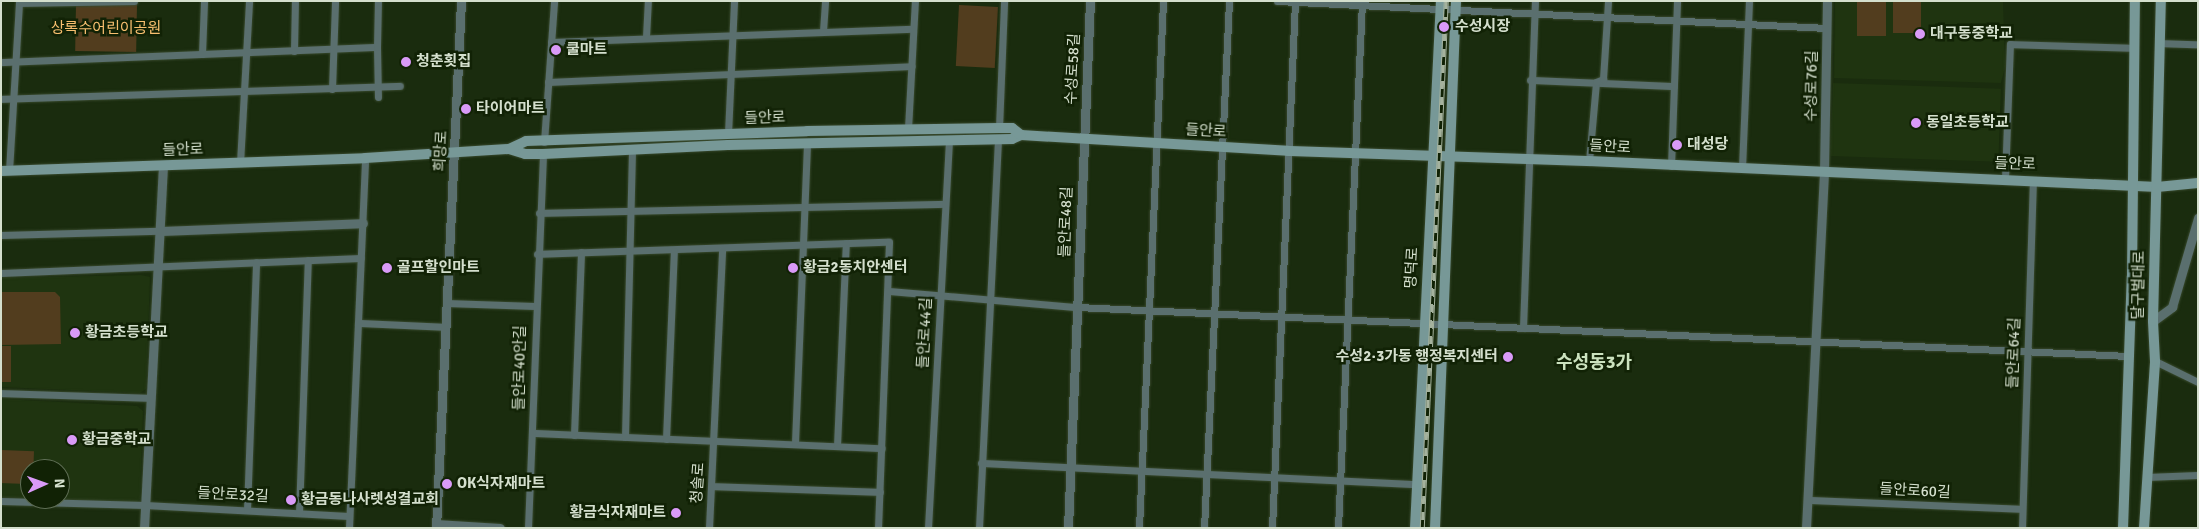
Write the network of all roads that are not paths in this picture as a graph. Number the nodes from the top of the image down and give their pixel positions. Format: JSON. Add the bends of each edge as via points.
{"nodes":[{"id":1,"x":134,"y":1,"type":"edge"},
{"id":2,"x":204,"y":1,"type":"edge"},
{"id":3,"x":249,"y":1,"type":"edge"},
{"id":4,"x":295,"y":1,"type":"edge"},
{"id":5,"x":335,"y":1,"type":"edge"},
{"id":6,"x":378,"y":1,"type":"edge"},
{"id":7,"x":461,"y":1,"type":"edge"},
{"id":8,"x":554,"y":1,"type":"edge"},
{"id":9,"x":648,"y":1,"type":"edge"},
{"id":10,"x":734,"y":1,"type":"edge"},
{"id":11,"x":825,"y":1,"type":"edge"},
{"id":12,"x":915,"y":1,"type":"edge"},
{"id":13,"x":1004,"y":1,"type":"edge"},
{"id":14,"x":1090,"y":1,"type":"edge"},
{"id":15,"x":1164,"y":1,"type":"edge"},
{"id":16,"x":1229,"y":1,"type":"edge"},
{"id":17,"x":1277,"y":1,"type":"edge"},
{"id":18,"x":1535,"y":1,"type":"edge"},
{"id":19,"x":1608,"y":1,"type":"edge"},
{"id":20,"x":1677,"y":1,"type":"edge"},
{"id":21,"x":1749,"y":1,"type":"edge"},
{"id":22,"x":1827,"y":1,"type":"edge"},
{"id":23,"x":2135,"y":1,"type":"edge"},
{"id":24,"x":2161,"y":1,"type":"edge"},
{"id":25,"x":19,"y":2,"type":"edge"},
{"id":26,"x":1295,"y":2,"type":"edge"},
{"id":27,"x":1362,"y":3,"type":"edge"},
{"id":28,"x":1441,"y":5,"type":"edge"},
{"id":29,"x":1456,"y":6,"type":"edge"},
{"id":30,"x":1534,"y":13,"type":"junction"},
{"id":31,"x":1607,"y":16,"type":"junction"},
{"id":32,"x":1676,"y":21,"type":"junction"},
{"id":33,"x":1748,"y":24,"type":"junction"},
{"id":34,"x":1826,"y":28,"type":"junction"},
{"id":35,"x":913,"y":29,"type":"junction"},
{"id":36,"x":823,"y":31,"type":"junction"},
{"id":37,"x":733,"y":35,"type":"junction"},
{"id":38,"x":646,"y":37,"type":"junction"},
{"id":39,"x":551,"y":42,"type":"junction"},
{"id":40,"x":2160,"y":43,"type":"junction"},
{"id":41,"x":2198,"y":44,"type":"edge"},
{"id":42,"x":377,"y":47,"type":"junction"},
{"id":43,"x":2135,"y":48,"type":"junction"},
{"id":44,"x":333,"y":50,"type":"junction"},
{"id":45,"x":294,"y":51,"type":"junction"},
{"id":46,"x":246,"y":53,"type":"junction"},
{"id":47,"x":202,"y":54,"type":"junction"},
{"id":48,"x":1,"y":62,"type":"edge"},
{"id":49,"x":14,"y":62,"type":"junction"},
{"id":50,"x":912,"y":66,"type":"junction"},
{"id":51,"x":733,"y":75,"type":"junction"},
{"id":52,"x":1530,"y":80,"type":"junction"},
{"id":53,"x":548,"y":82,"type":"junction"},
{"id":54,"x":1596,"y":82,"type":"junction"},
{"id":55,"x":378,"y":86,"type":"junction"},
{"id":56,"x":400,"y":86,"type":"dead end"},
{"id":57,"x":1674,"y":86,"type":"junction"},
{"id":58,"x":332,"y":89,"type":"junction"},
{"id":59,"x":244,"y":92,"type":"junction"},
{"id":60,"x":378,"y":97,"type":"dead end"},
{"id":61,"x":11,"y":98,"type":"junction"},
{"id":62,"x":1,"y":99,"type":"edge"},
{"id":63,"x":999,"y":128,"type":"junction"},
{"id":64,"x":908,"y":129,"type":"junction"},
{"id":65,"x":728,"y":134,"type":"junction"},
{"id":66,"x":1021,"y":135,"type":"junction"},
{"id":67,"x":1084,"y":138,"type":"junction"},
{"id":68,"x":998,"y":139,"type":"junction"},
{"id":69,"x":949,"y":140,"type":"junction"},
{"id":70,"x":544,"y":142,"type":"junction"},
{"id":71,"x":807,"y":143,"type":"junction"},
{"id":72,"x":1157,"y":144,"type":"junction"},
{"id":73,"x":1221,"y":147,"type":"junction"},
{"id":74,"x":508,"y":149,"type":"junction"},
{"id":75,"x":632,"y":150,"type":"junction"},
{"id":76,"x":1288,"y":151,"type":"junction"},
{"id":77,"x":455,"y":153,"type":"junction"},
{"id":78,"x":1354,"y":153,"type":"junction"},
{"id":79,"x":543,"y":154,"type":"junction"},
{"id":80,"x":1432,"y":155,"type":"junction"},
{"id":81,"x":1450,"y":156,"type":"junction"},
{"id":82,"x":365,"y":158,"type":"junction"},
{"id":83,"x":1527,"y":160,"type":"junction"},
{"id":84,"x":1589,"y":161,"type":"junction"},
{"id":85,"x":240,"y":162,"type":"junction"},
{"id":86,"x":163,"y":166,"type":"junction"},
{"id":87,"x":1671,"y":166,"type":"junction"},
{"id":88,"x":1742,"y":168,"type":"junction"},
{"id":89,"x":5,"y":171,"type":"edge"},
{"id":90,"x":1824,"y":172,"type":"junction"},
{"id":91,"x":2005,"y":179,"type":"junction"},
{"id":92,"x":2033,"y":180,"type":"junction"},
{"id":93,"x":2198,"y":183,"type":"edge"},
{"id":94,"x":2133,"y":185,"type":"junction"},
{"id":95,"x":2157,"y":187,"type":"junction"},
{"id":96,"x":946,"y":204,"type":"junction"},
{"id":97,"x":804,"y":205,"type":"junction"},
{"id":98,"x":630,"y":211,"type":"junction"},
{"id":99,"x":539,"y":214,"type":"junction"},
{"id":100,"x":2198,"y":218,"type":"edge"},
{"id":101,"x":362,"y":223,"type":"junction"},
{"id":102,"x":159,"y":231,"type":"junction"},
{"id":103,"x":1,"y":235,"type":"edge"},
{"id":104,"x":846,"y":243,"type":"junction"},
{"id":105,"x":803,"y":244,"type":"junction"},
{"id":106,"x":2194,"y":246,"type":"edge"},
{"id":107,"x":722,"y":249,"type":"junction"},
{"id":108,"x":674,"y":250,"type":"junction"},
{"id":109,"x":628,"y":251,"type":"junction"},
{"id":110,"x":581,"y":252,"type":"junction"},
{"id":111,"x":537,"y":254,"type":"junction"},
{"id":112,"x":361,"y":258,"type":"junction"},
{"id":113,"x":308,"y":260,"type":"junction"},
{"id":114,"x":256,"y":262,"type":"junction"},
{"id":115,"x":157,"y":269,"type":"junction"},
{"id":116,"x":1,"y":273,"type":"edge"},
{"id":117,"x":889,"y":291,"type":"junction"},
{"id":118,"x":940,"y":295,"type":"junction"},
{"id":119,"x":988,"y":297,"type":"junction"},
{"id":120,"x":446,"y":303,"type":"junction"},
{"id":121,"x":535,"y":306,"type":"junction"},
{"id":122,"x":1077,"y":307,"type":"junction"},
{"id":123,"x":1149,"y":310,"type":"junction"},
{"id":124,"x":1213,"y":313,"type":"junction"},
{"id":125,"x":1281,"y":316,"type":"junction"},
{"id":126,"x":1346,"y":319,"type":"junction"},
{"id":127,"x":2153,"y":321,"type":"junction"},
{"id":128,"x":358,"y":323,"type":"junction"},
{"id":129,"x":1425,"y":323,"type":"junction"},
{"id":130,"x":1443,"y":324,"type":"junction"},
{"id":131,"x":445,"y":328,"type":"junction"},
{"id":132,"x":1523,"y":328,"type":"junction"},
{"id":133,"x":1815,"y":342,"type":"junction"},
{"id":134,"x":2029,"y":349,"type":"junction"},
{"id":135,"x":2129,"y":356,"type":"junction"},
{"id":136,"x":2155,"y":361,"type":"junction"},
{"id":137,"x":2198,"y":382,"type":"edge"},
{"id":138,"x":1,"y":393,"type":"edge"},
{"id":139,"x":151,"y":398,"type":"junction"},
{"id":140,"x":533,"y":433,"type":"junction"},
{"id":141,"x":574,"y":435,"type":"junction"},
{"id":142,"x":625,"y":437,"type":"junction"},
{"id":143,"x":666,"y":439,"type":"junction"},
{"id":144,"x":715,"y":440,"type":"junction"},
{"id":145,"x":796,"y":443,"type":"junction"},
{"id":146,"x":838,"y":446,"type":"junction"},
{"id":147,"x":882,"y":448,"type":"junction"},
{"id":148,"x":981,"y":463,"type":"junction"},
{"id":149,"x":1070,"y":468,"type":"junction"},
{"id":150,"x":1141,"y":471,"type":"junction"},
{"id":151,"x":1206,"y":474,"type":"junction"},
{"id":152,"x":2198,"y":475,"type":"edge"},
{"id":153,"x":1274,"y":477,"type":"junction"},
{"id":154,"x":2146,"y":477,"type":"junction"},
{"id":155,"x":1340,"y":480,"type":"junction"},
{"id":156,"x":1418,"y":484,"type":"junction"},
{"id":157,"x":712,"y":486,"type":"junction"},
{"id":158,"x":880,"y":492,"type":"junction"},
{"id":159,"x":1808,"y":500,"type":"junction"},
{"id":160,"x":1,"y":501,"type":"edge"},
{"id":161,"x":144,"y":505,"type":"junction"},
{"id":162,"x":2022,"y":509,"type":"junction"},
{"id":163,"x":247,"y":510,"type":"junction"},
{"id":164,"x":299,"y":513,"type":"junction"},
{"id":165,"x":350,"y":516,"type":"junction"},
{"id":166,"x":436,"y":526,"type":"edge"},
{"id":167,"x":144,"y":528,"type":"edge"},
{"id":168,"x":349,"y":528,"type":"edge"},
{"id":169,"x":500,"y":528,"type":"edge"},
{"id":170,"x":528,"y":528,"type":"edge"},
{"id":171,"x":709,"y":528,"type":"edge"},
{"id":172,"x":878,"y":528,"type":"edge"},
{"id":173,"x":928,"y":528,"type":"edge"},
{"id":174,"x":979,"y":528,"type":"edge"},
{"id":175,"x":1068,"y":528,"type":"edge"},
{"id":176,"x":1139,"y":528,"type":"edge"},
{"id":177,"x":1204,"y":528,"type":"edge"},
{"id":178,"x":1272,"y":528,"type":"edge"},
{"id":179,"x":1338,"y":528,"type":"edge"},
{"id":180,"x":1414,"y":528,"type":"edge"},
{"id":181,"x":1435,"y":528,"type":"edge"},
{"id":182,"x":1806,"y":528,"type":"edge"},
{"id":183,"x":2022,"y":528,"type":"edge"},
{"id":184,"x":2123,"y":528,"type":"edge"},
{"id":185,"x":2144,"y":528,"type":"edge"}],
"edges":[{"from":1,"to":25,"type":"street"},
{"from":2,"to":47,"type":"street"},
{"from":3,"to":46,"type":"street"},
{"from":4,"to":45,"type":"street"},
{"from":5,"to":44,"type":"street"},
{"from":6,"to":42,"type":"street"},
{"from":7,"to":77,"type":"street","name":"희망로"},
{"from":8,"to":39,"type":"street"},
{"from":9,"to":38,"type":"street"},
{"from":10,"to":37,"type":"street"},
{"from":11,"to":36,"type":"street"},
{"from":12,"to":35,"type":"street"},
{"from":13,"to":63,"type":"street"},
{"from":14,"to":67,"type":"street","name":"수성로58길"},
{"from":15,"to":72,"type":"street"},
{"from":16,"to":73,"type":"street"},
{"from":17,"to":26,"type":"street"},
{"from":18,"to":30,"type":"street"},
{"from":19,"to":31,"type":"street"},
{"from":20,"to":32,"type":"street"},
{"from":21,"to":33,"type":"street"},
{"from":22,"to":34,"type":"street","name":"수성로76길"},
{"from":23,"to":43,"type":"main road","name":"달구벌대로"},
{"from":24,"to":40,"type":"main road","name":"달구벌대로"},
{"from":25,"to":49,"type":"street"},
{"from":26,"to":27,"type":"street"},
{"from":26,"to":76,"type":"street"},
{"from":27,"to":28,"type":"street"},
{"from":27,"to":78,"type":"street"},
{"from":28,"to":29,"type":"street"},
{"from":28,"to":80,"type":"main road","name":"명덕로"},
{"from":29,"to":30,"type":"street"},
{"from":29,"to":81,"type":"main road"},
{"from":30,"to":31,"type":"street"},
{"from":30,"to":52,"type":"street"},
{"from":31,"to":32,"type":"street"},
{"from":31,"to":54,"type":"street","via":[[1603,79]]},
{"from":32,"to":33,"type":"street"},
{"from":32,"to":57,"type":"street"},
{"from":33,"to":34,"type":"street"},
{"from":33,"to":88,"type":"street"},
{"from":34,"to":90,"type":"street","name":"수성로76길"},
{"from":35,"to":36,"type":"street"},
{"from":35,"to":50,"type":"street"},
{"from":36,"to":37,"type":"street"},
{"from":37,"to":38,"type":"street"},
{"from":37,"to":51,"type":"street"},
{"from":38,"to":39,"type":"street"},
{"from":39,"to":53,"type":"street"},
{"from":40,"to":41,"type":"street"},
{"from":40,"to":95,"type":"main road","name":"달구벌대로"},
{"from":42,"to":44,"type":"street"},
{"from":42,"to":55,"type":"street"},
{"from":43,"to":91,"type":"street","via":[[2010,44]]},
{"from":43,"to":94,"type":"main road","name":"달구벌대로"},
{"from":44,"to":45,"type":"street"},
{"from":44,"to":58,"type":"street"},
{"from":45,"to":46,"type":"street"},
{"from":46,"to":47,"type":"street"},
{"from":46,"to":59,"type":"street"},
{"from":47,"to":49,"type":"street"},
{"from":48,"to":49,"type":"street"},
{"from":49,"to":61,"type":"street"},
{"from":50,"to":51,"type":"street"},
{"from":50,"to":64,"type":"street"},
{"from":51,"to":53,"type":"street"},
{"from":51,"to":65,"type":"street"},
{"from":52,"to":54,"type":"street"},
{"from":52,"to":83,"type":"street"},
{"from":53,"to":70,"type":"street"},
{"from":54,"to":57,"type":"street"},
{"from":54,"to":84,"type":"street"},
{"from":55,"to":56,"type":"street"},
{"from":55,"to":58,"type":"street"},
{"from":55,"to":60,"type":"street"},
{"from":57,"to":87,"type":"street"},
{"from":58,"to":59,"type":"street"},
{"from":59,"to":61,"type":"street"},
{"from":59,"to":85,"type":"street"},
{"from":61,"to":62,"type":"street"},
{"from":61,"to":89,"type":"street"},
{"from":63,"to":64,"type":"main road","name":"들안로"},
{"from":63,"to":66,"type":"main road","name":"들안로","via":[[1012,128]]},
{"from":64,"to":65,"type":"main road","name":"들안로"},
{"from":65,"to":70,"type":"main road","name":"들안로"},
{"from":66,"to":67,"type":"main road","name":"들안로"},
{"from":66,"to":68,"type":"main road","name":"들안로"},
{"from":67,"to":72,"type":"main road","name":"들안로"},
{"from":67,"to":122,"type":"street","name":"들안로48길"},
{"from":68,"to":69,"type":"main road","name":"들안로"},
{"from":68,"to":119,"type":"street"},
{"from":69,"to":71,"type":"main road","name":"들안로"},
{"from":69,"to":96,"type":"street","name":"들안로44길"},
{"from":70,"to":74,"type":"main road","name":"들안로","via":[[526,141]]},
{"from":71,"to":75,"type":"main road","name":"들안로"},
{"from":71,"to":97,"type":"street"},
{"from":72,"to":73,"type":"main road","name":"들안로"},
{"from":72,"to":123,"type":"street"},
{"from":73,"to":76,"type":"main road","name":"들안로"},
{"from":73,"to":124,"type":"street"},
{"from":74,"to":77,"type":"main road","name":"들안로"},
{"from":74,"to":79,"type":"main road","name":"들안로"},
{"from":75,"to":79,"type":"main road","name":"들안로"},
{"from":75,"to":98,"type":"street"},
{"from":76,"to":78,"type":"main road","name":"들안로"},
{"from":76,"to":125,"type":"street"},
{"from":77,"to":82,"type":"main road","name":"들안로"},
{"from":77,"to":120,"type":"street","name":"희망로"},
{"from":78,"to":80,"type":"main road","name":"들안로"},
{"from":78,"to":126,"type":"street"},
{"from":79,"to":99,"type":"street"},
{"from":80,"to":81,"type":"main road","name":"들안로"},
{"from":80,"to":129,"type":"main road","name":"명덕로"},
{"from":81,"to":83,"type":"main road","name":"들안로"},
{"from":81,"to":130,"type":"main road"},
{"from":82,"to":85,"type":"main road","name":"들안로"},
{"from":82,"to":101,"type":"street"},
{"from":83,"to":84,"type":"main road","name":"들안로"},
{"from":83,"to":132,"type":"street"},
{"from":84,"to":87,"type":"main road","name":"들안로"},
{"from":85,"to":86,"type":"main road","name":"들안로"},
{"from":86,"to":89,"type":"main road","name":"들안로"},
{"from":86,"to":102,"type":"street"},
{"from":87,"to":88,"type":"main road","name":"들안로"},
{"from":88,"to":90,"type":"main road","name":"들안로"},
{"from":90,"to":91,"type":"main road","name":"들안로"},
{"from":90,"to":133,"type":"street"},
{"from":91,"to":92,"type":"main road","name":"들안로"},
{"from":92,"to":94,"type":"main road","name":"들안로"},
{"from":92,"to":134,"type":"street","name":"들안로64길"},
{"from":93,"to":95,"type":"main road","name":"들안로"},
{"from":94,"to":95,"type":"main road","name":"들안로"},
{"from":94,"to":135,"type":"main road","name":"달구벌대로"},
{"from":95,"to":127,"type":"main road","name":"달구벌대로"},
{"from":96,"to":97,"type":"street"},
{"from":96,"to":118,"type":"street","name":"들안로44길"},
{"from":97,"to":98,"type":"street"},
{"from":97,"to":105,"type":"street"},
{"from":98,"to":99,"type":"street"},
{"from":98,"to":109,"type":"street"},
{"from":99,"to":111,"type":"street"},
{"from":100,"to":106,"type":"street"},
{"from":101,"to":102,"type":"street"},
{"from":101,"to":112,"type":"street"},
{"from":102,"to":103,"type":"street"},
{"from":102,"to":115,"type":"street"},
{"from":104,"to":105,"type":"street"},
{"from":104,"to":117,"type":"street","via":[[889,242]]},
{"from":104,"to":146,"type":"street"},
{"from":105,"to":107,"type":"street"},
{"from":105,"to":145,"type":"street"},
{"from":106,"to":127,"type":"street","via":[[2172,307]]},
{"from":107,"to":108,"type":"street"},
{"from":107,"to":144,"type":"street","name":"청솔로"},
{"from":108,"to":109,"type":"street"},
{"from":108,"to":143,"type":"street"},
{"from":109,"to":110,"type":"street"},
{"from":109,"to":142,"type":"street"},
{"from":110,"to":111,"type":"street"},
{"from":110,"to":141,"type":"street"},
{"from":111,"to":121,"type":"street","name":"들안로40안길"},
{"from":112,"to":113,"type":"street"},
{"from":112,"to":128,"type":"street"},
{"from":113,"to":114,"type":"street"},
{"from":113,"to":164,"type":"street"},
{"from":114,"to":115,"type":"street"},
{"from":114,"to":163,"type":"street"},
{"from":115,"to":116,"type":"street"},
{"from":115,"to":139,"type":"street"},
{"from":117,"to":118,"type":"street"},
{"from":117,"to":147,"type":"street"},
{"from":118,"to":119,"type":"street"},
{"from":118,"to":173,"type":"street","name":"들안로44길"},
{"from":119,"to":122,"type":"street"},
{"from":119,"to":148,"type":"street"},
{"from":120,"to":121,"type":"street"},
{"from":120,"to":131,"type":"street","name":"희망로"},
{"from":121,"to":140,"type":"street","name":"들안로40안길"},
{"from":122,"to":123,"type":"street"},
{"from":122,"to":149,"type":"street","name":"들안로48길"},
{"from":123,"to":124,"type":"street"},
{"from":123,"to":150,"type":"street"},
{"from":124,"to":125,"type":"street"},
{"from":124,"to":151,"type":"street"},
{"from":125,"to":126,"type":"street"},
{"from":125,"to":153,"type":"street"},
{"from":126,"to":129,"type":"street"},
{"from":126,"to":155,"type":"street"},
{"from":127,"to":136,"type":"main road","name":"달구벌대로"},
{"from":128,"to":131,"type":"street"},
{"from":128,"to":165,"type":"street"},
{"from":129,"to":130,"type":"street"},
{"from":129,"to":156,"type":"main road","name":"명덕로"},
{"from":130,"to":132,"type":"street"},
{"from":130,"to":181,"type":"main road"},
{"from":131,"to":166,"type":"street","name":"희망로"},
{"from":132,"to":133,"type":"street"},
{"from":133,"to":134,"type":"street"},
{"from":133,"to":159,"type":"street"},
{"from":134,"to":135,"type":"street"},
{"from":134,"to":162,"type":"street","name":"들안로64길"},
{"from":135,"to":184,"type":"main road","name":"달구벌대로"},
{"from":136,"to":137,"type":"street"},
{"from":136,"to":154,"type":"main road","name":"달구벌대로"},
{"from":138,"to":139,"type":"street"},
{"from":139,"to":161,"type":"street"},
{"from":140,"to":141,"type":"street"},
{"from":140,"to":170,"type":"street","name":"들안로40안길"},
{"from":141,"to":142,"type":"street"},
{"from":142,"to":143,"type":"street"},
{"from":143,"to":144,"type":"street"},
{"from":144,"to":145,"type":"street"},
{"from":144,"to":157,"type":"street","name":"청솔로"},
{"from":145,"to":146,"type":"street"},
{"from":146,"to":147,"type":"street"},
{"from":147,"to":158,"type":"street"},
{"from":148,"to":149,"type":"street"},
{"from":148,"to":174,"type":"street"},
{"from":149,"to":150,"type":"street"},
{"from":149,"to":175,"type":"street","name":"들안로48길"},
{"from":150,"to":151,"type":"street"},
{"from":150,"to":176,"type":"street"},
{"from":151,"to":153,"type":"street"},
{"from":151,"to":177,"type":"street"},
{"from":152,"to":154,"type":"street"},
{"from":153,"to":155,"type":"street"},
{"from":153,"to":178,"type":"street"},
{"from":154,"to":185,"type":"main road","name":"달구벌대로"},
{"from":155,"to":156,"type":"street"},
{"from":155,"to":179,"type":"street"},
{"from":156,"to":180,"type":"main road","name":"명덕로"},
{"from":157,"to":158,"type":"street"},
{"from":157,"to":171,"type":"street","name":"청솔로"},
{"from":158,"to":172,"type":"street"},
{"from":159,"to":162,"type":"street","name":"들안로60길"},
{"from":159,"to":182,"type":"street"},
{"from":160,"to":161,"type":"street","name":"들안로32길"},
{"from":161,"to":163,"type":"street","name":"들안로32길"},
{"from":161,"to":167,"type":"street"},
{"from":162,"to":183,"type":"street","name":"들안로64길"},
{"from":163,"to":164,"type":"street","name":"들안로32길"},
{"from":164,"to":165,"type":"street","name":"들안로32길"},
{"from":165,"to":168,"type":"street"},
{"from":166,"to":169,"type":"street"}]}
